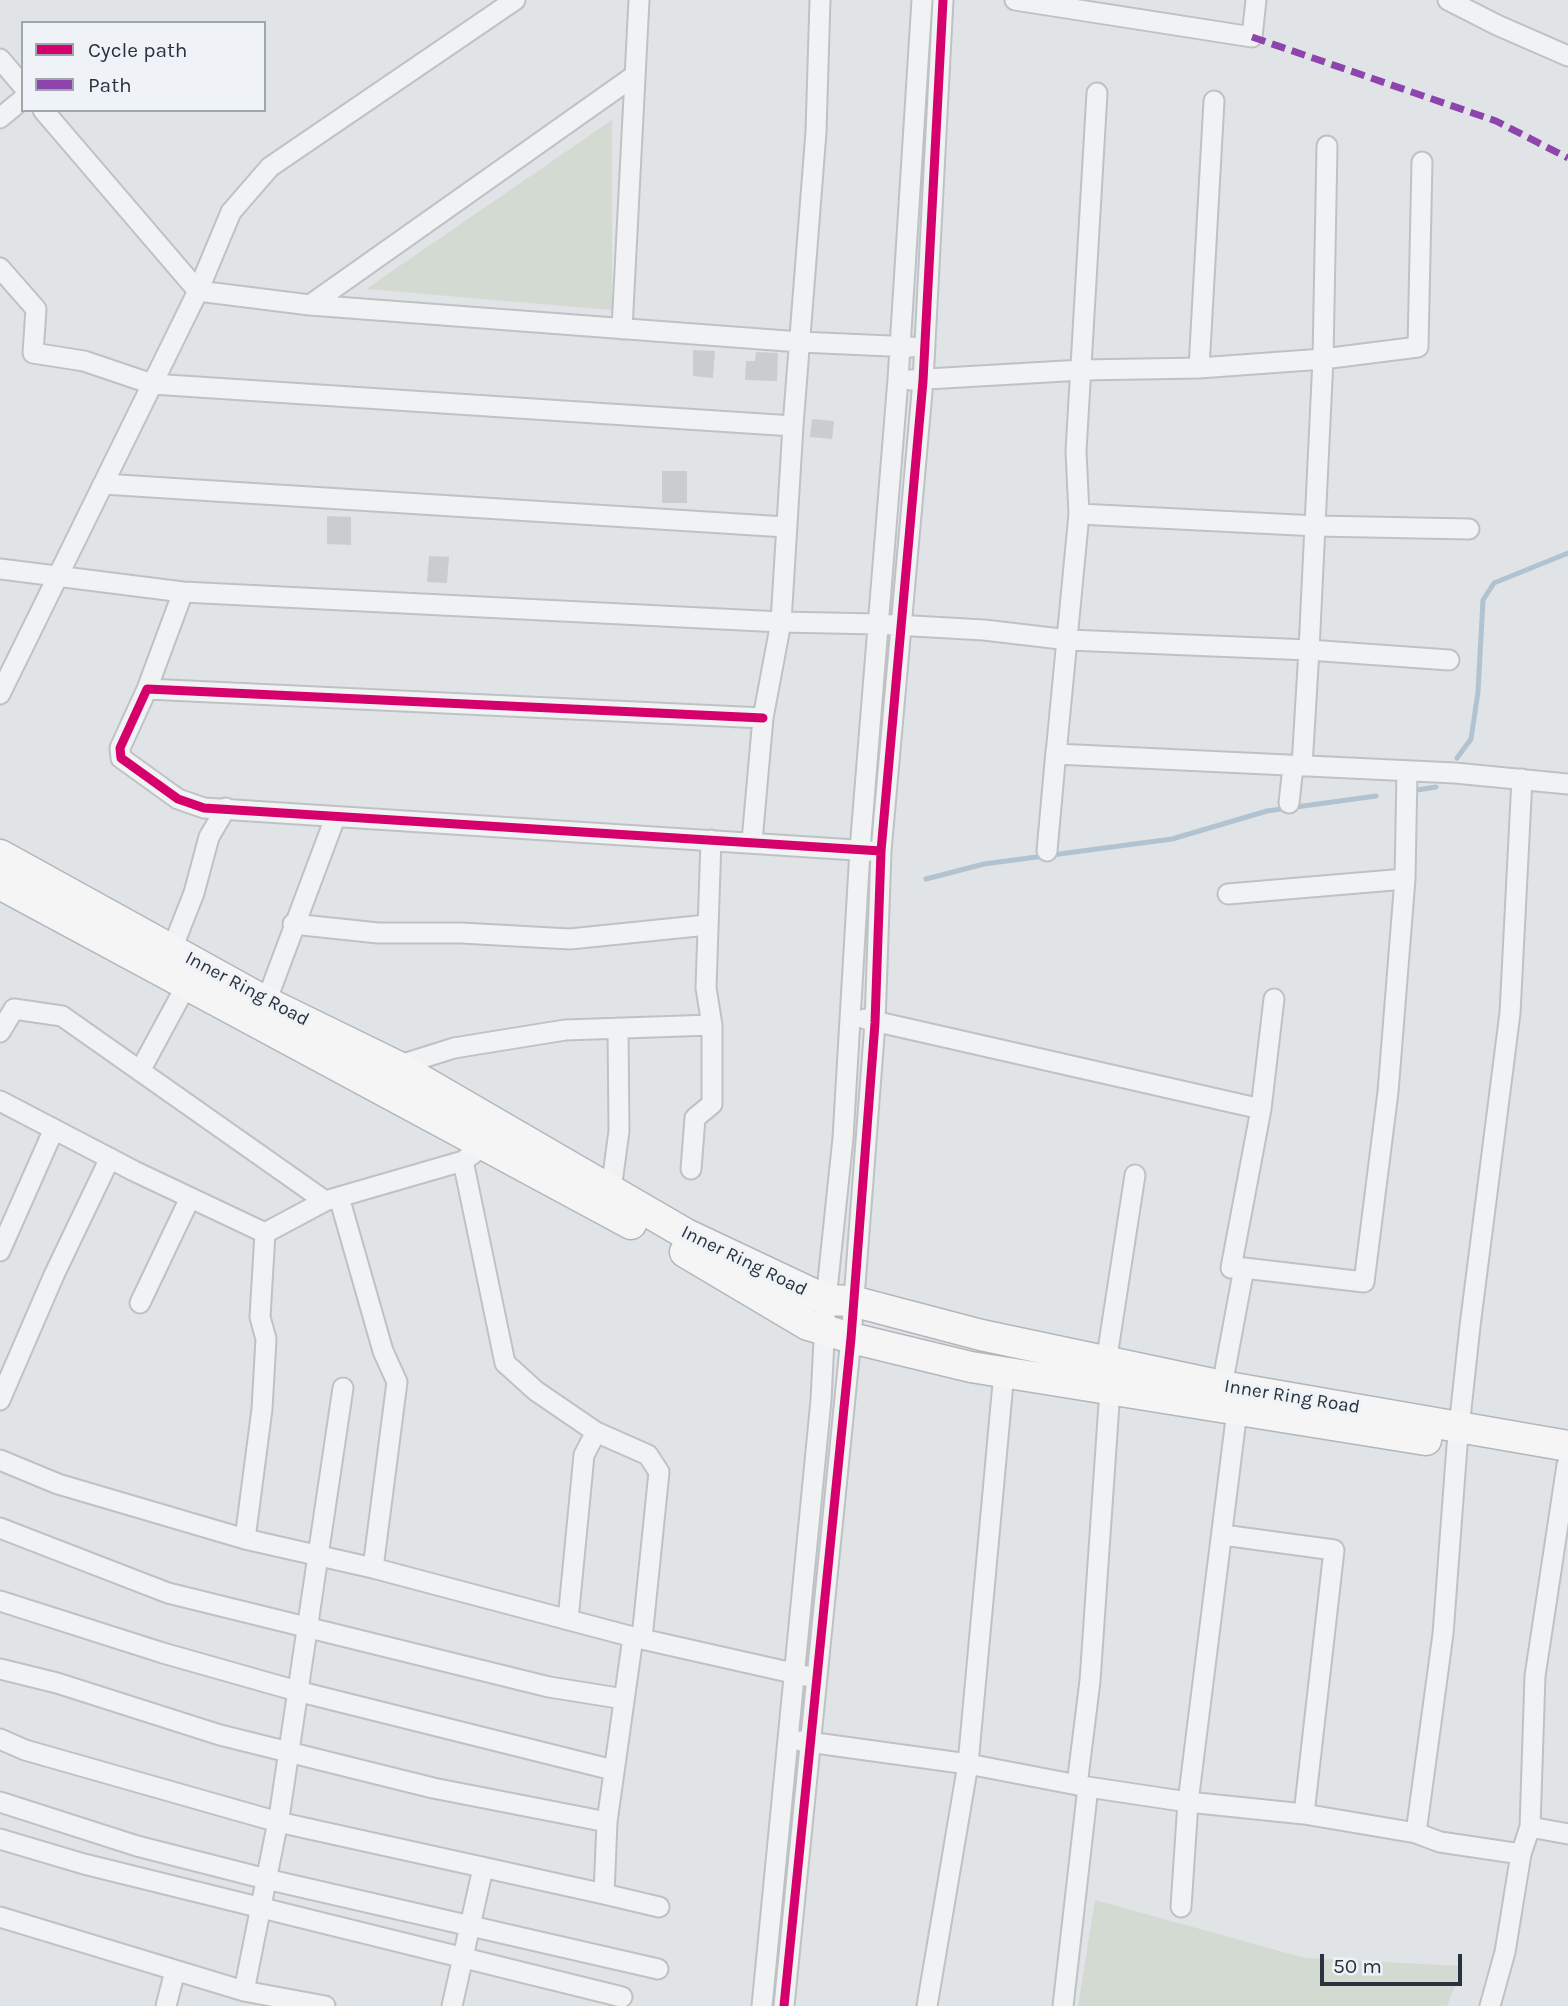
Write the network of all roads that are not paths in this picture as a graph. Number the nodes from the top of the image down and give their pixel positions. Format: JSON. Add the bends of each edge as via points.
{"nodes":[{"id":1,"x":515,"y":0,"type":"edge"},
{"id":2,"x":639,"y":0,"type":"edge"},
{"id":3,"x":820,"y":0,"type":"edge"},
{"id":4,"x":922,"y":0,"type":"edge"},
{"id":5,"x":943,"y":0,"type":"edge"},
{"id":6,"x":1015,"y":0,"type":"edge"},
{"id":7,"x":1256,"y":0,"type":"edge"},
{"id":8,"x":1448,"y":0,"type":"edge"},
{"id":9,"x":1568,"y":56,"type":"edge"},
{"id":10,"x":0,"y":59,"type":"edge"},
{"id":11,"x":634,"y":76,"type":"junction"},
{"id":12,"x":21,"y":84,"type":"edge"},
{"id":13,"x":1097,"y":93,"type":"dead end"},
{"id":14,"x":21,"y":101,"type":"edge"},
{"id":15,"x":1214,"y":101,"type":"dead end"},
{"id":16,"x":45,"y":112,"type":"edge"},
{"id":17,"x":0,"y":118,"type":"edge"},
{"id":18,"x":1328,"y":146,"type":"dead end"},
{"id":19,"x":1422,"y":162,"type":"dead end"},
{"id":20,"x":0,"y":268,"type":"edge"},
{"id":21,"x":198,"y":291,"type":"junction"},
{"id":22,"x":310,"y":305,"type":"junction"},
{"id":23,"x":622,"y":329,"type":"junction"},
{"id":24,"x":800,"y":342,"type":"junction"},
{"id":25,"x":900,"y":347,"type":"junction"},
{"id":26,"x":922,"y":348,"type":"junction"},
{"id":27,"x":1323,"y":359,"type":"junction"},
{"id":28,"x":1199,"y":368,"type":"junction"},
{"id":29,"x":1082,"y":370,"type":"junction"},
{"id":30,"x":898,"y":379,"type":"junction"},
{"id":31,"x":923,"y":381,"type":"junction"},
{"id":32,"x":152,"y":384,"type":"junction"},
{"id":33,"x":793,"y":426,"type":"junction"},
{"id":34,"x":103,"y":484,"type":"junction"},
{"id":35,"x":1079,"y":514,"type":"junction"},
{"id":36,"x":1317,"y":526,"type":"junction"},
{"id":37,"x":786,"y":527,"type":"junction"},
{"id":38,"x":1469,"y":529,"type":"dead end"},
{"id":39,"x":0,"y":569,"type":"edge"},
{"id":40,"x":55,"y":578,"type":"junction"},
{"id":41,"x":183,"y":592,"type":"junction"},
{"id":42,"x":781,"y":622,"type":"junction"},
{"id":43,"x":878,"y":624,"type":"junction"},
{"id":44,"x":899,"y":625,"type":"junction"},
{"id":45,"x":1069,"y":640,"type":"junction"},
{"id":46,"x":1309,"y":650,"type":"junction"},
{"id":47,"x":1449,"y":660,"type":"dead end"},
{"id":48,"x":147,"y":689,"type":"junction"},
{"id":49,"x":0,"y":694,"type":"edge"},
{"id":50,"x":763,"y":718,"type":"junction"},
{"id":51,"x":1056,"y":751,"type":"junction"},
{"id":52,"x":1297,"y":766,"type":"junction"},
{"id":53,"x":1407,"y":771,"type":"junction"},
{"id":54,"x":1522,"y":779,"type":"junction"},
{"id":55,"x":1568,"y":783,"type":"edge"},
{"id":56,"x":1289,"y":803,"type":"dead end"},
{"id":57,"x":226,"y":808,"type":"junction"},
{"id":58,"x":335,"y":818,"type":"junction"},
{"id":59,"x":711,"y":840,"type":"junction"},
{"id":60,"x":752,"y":841,"type":"junction"},
{"id":61,"x":860,"y":850,"type":"junction"},
{"id":62,"x":1047,"y":851,"type":"dead end"},
{"id":63,"x":881,"y":852,"type":"junction"},
{"id":64,"x":0,"y":855,"type":"edge"},
{"id":65,"x":1405,"y":879,"type":"junction"},
{"id":66,"x":0,"y":884,"type":"edge"},
{"id":67,"x":1228,"y":894,"type":"dead end"},
{"id":68,"x":293,"y":924,"type":"junction"},
{"id":69,"x":707,"y":925,"type":"junction"},
{"id":70,"x":172,"y":949,"type":"junction"},
{"id":71,"x":1275,"y":999,"type":"dead end"},
{"id":72,"x":178,"y":1002,"type":"junction"},
{"id":73,"x":266,"y":1002,"type":"junction"},
{"id":74,"x":850,"y":1013,"type":"junction"},
{"id":75,"x":875,"y":1023,"type":"junction"},
{"id":76,"x":712,"y":1025,"type":"junction"},
{"id":77,"x":618,"y":1028,"type":"junction"},
{"id":78,"x":0,"y":1032,"type":"edge"},
{"id":79,"x":397,"y":1066,"type":"junction"},
{"id":80,"x":140,"y":1071,"type":"junction"},
{"id":81,"x":1,"y":1105,"type":"edge"},
{"id":82,"x":1261,"y":1109,"type":"junction"},
{"id":83,"x":54,"y":1129,"type":"junction"},
{"id":84,"x":473,"y":1153,"type":"junction"},
{"id":85,"x":110,"y":1158,"type":"junction"},
{"id":86,"x":691,"y":1169,"type":"dead end"},
{"id":87,"x":1135,"y":1175,"type":"dead end"},
{"id":88,"x":611,"y":1190,"type":"junction"},
{"id":89,"x":190,"y":1198,"type":"junction"},
{"id":90,"x":332,"y":1199,"type":"junction"},
{"id":91,"x":265,"y":1233,"type":"junction"},
{"id":92,"x":0,"y":1251,"type":"edge"},
{"id":93,"x":1244,"y":1268,"type":"junction"},
{"id":94,"x":140,"y":1303,"type":"dead end"},
{"id":95,"x":838,"y":1317,"type":"junction"},
{"id":96,"x":1004,"y":1372,"type":"junction"},
{"id":97,"x":1108,"y":1376,"type":"junction"},
{"id":98,"x":343,"y":1388,"type":"dead end"},
{"id":99,"x":1230,"y":1398,"type":"junction"},
{"id":100,"x":0,"y":1401,"type":"edge"},
{"id":101,"x":596,"y":1432,"type":"junction"},
{"id":102,"x":1458,"y":1436,"type":"junction"},
{"id":103,"x":1568,"y":1438,"type":"edge"},
{"id":104,"x":1568,"y":1446,"type":"edge"},
{"id":105,"x":0,"y":1460,"type":"edge"},
{"id":106,"x":1568,"y":1465,"type":"edge"},
{"id":107,"x":0,"y":1528,"type":"edge"},
{"id":108,"x":1223,"y":1535,"type":"junction"},
{"id":109,"x":245,"y":1539,"type":"junction"},
{"id":110,"x":318,"y":1558,"type":"junction"},
{"id":111,"x":373,"y":1568,"type":"junction"},
{"id":112,"x":1560,"y":1573,"type":"edge"},
{"id":113,"x":0,"y":1601,"type":"edge"},
{"id":114,"x":568,"y":1620,"type":"junction"},
{"id":115,"x":307,"y":1628,"type":"junction"},
{"id":116,"x":637,"y":1638,"type":"junction"},
{"id":117,"x":0,"y":1669,"type":"edge"},
{"id":118,"x":796,"y":1674,"type":"junction"},
{"id":119,"x":818,"y":1679,"type":"junction"},
{"id":120,"x":297,"y":1691,"type":"junction"},
{"id":121,"x":624,"y":1699,"type":"junction"},
{"id":122,"x":0,"y":1739,"type":"edge"},
{"id":123,"x":787,"y":1739,"type":"junction"},
{"id":124,"x":811,"y":1743,"type":"junction"},
{"id":125,"x":288,"y":1750,"type":"junction"},
{"id":126,"x":968,"y":1764,"type":"junction"},
{"id":127,"x":613,"y":1770,"type":"junction"},
{"id":128,"x":1082,"y":1786,"type":"junction"},
{"id":129,"x":0,"y":1802,"type":"edge"},
{"id":130,"x":1188,"y":1802,"type":"junction"},
{"id":131,"x":1304,"y":1814,"type":"junction"},
{"id":132,"x":278,"y":1822,"type":"junction"},
{"id":133,"x":607,"y":1822,"type":"junction"},
{"id":134,"x":1530,"y":1827,"type":"junction"},
{"id":135,"x":1416,"y":1833,"type":"junction"},
{"id":136,"x":1568,"y":1834,"type":"edge"},
{"id":137,"x":0,"y":1839,"type":"edge"},
{"id":138,"x":1521,"y":1854,"type":"junction"},
{"id":139,"x":483,"y":1868,"type":"junction"},
{"id":140,"x":266,"y":1879,"type":"junction"},
{"id":141,"x":604,"y":1894,"type":"junction"},
{"id":142,"x":260,"y":1907,"type":"junction"},
{"id":143,"x":1181,"y":1907,"type":"dead end"},
{"id":144,"x":659,"y":1908,"type":"dead end"},
{"id":145,"x":0,"y":1917,"type":"edge"},
{"id":146,"x":472,"y":1924,"type":"junction"},
{"id":147,"x":464,"y":1958,"type":"junction"},
{"id":148,"x":658,"y":1969,"type":"dead end"},
{"id":149,"x":175,"y":1971,"type":"junction"},
{"id":150,"x":244,"y":1990,"type":"junction"},
{"id":151,"x":622,"y":1997,"type":"dead end"},
{"id":152,"x":166,"y":2006,"type":"edge"},
{"id":153,"x":325,"y":2006,"type":"edge"},
{"id":154,"x":453,"y":2006,"type":"edge"},
{"id":155,"x":762,"y":2006,"type":"edge"},
{"id":156,"x":783,"y":2006,"type":"edge"},
{"id":157,"x":927,"y":2006,"type":"edge"},
{"id":158,"x":1063,"y":2006,"type":"edge"},
{"id":159,"x":1490,"y":2006,"type":"edge"}],
"edges":[{"from":1,"to":21,"type":"street","via":[[270,167],[231,212]]},
{"from":2,"to":11,"type":"street"},
{"from":3,"to":24,"type":"street","via":[[816,132]]},
{"from":4,"to":25,"type":"street"},
{"from":5,"to":26,"type":"street"},
{"from":6,"to":7,"type":"street","via":[[1252,37]]},
{"from":8,"to":9,"type":"street"},
{"from":10,"to":12,"type":"street"},
{"from":11,"to":22,"type":"street"},
{"from":11,"to":23,"type":"street"},
{"from":13,"to":29,"type":"street"},
{"from":14,"to":17,"type":"street"},
{"from":15,"to":28,"type":"street"},
{"from":16,"to":21,"type":"street"},
{"from":18,"to":27,"type":"street"},
{"from":19,"to":27,"type":"street","via":[[1418,347]]},
{"from":20,"to":32,"type":"street","via":[[36,309],[33,353],[83,361]]},
{"from":21,"to":22,"type":"street"},
{"from":21,"to":32,"type":"street"},
{"from":22,"to":23,"type":"street"},
{"from":23,"to":24,"type":"street"},
{"from":24,"to":25,"type":"street"},
{"from":24,"to":33,"type":"street"},
{"from":25,"to":26,"type":"street"},
{"from":25,"to":30,"type":"street"},
{"from":26,"to":31,"type":"street"},
{"from":27,"to":28,"type":"street"},
{"from":27,"to":36,"type":"street"},
{"from":28,"to":29,"type":"street"},
{"from":29,"to":31,"type":"street"},
{"from":29,"to":35,"type":"street","via":[[1076,451]]},
{"from":30,"to":31,"type":"street"},
{"from":30,"to":43,"type":"street"},
{"from":31,"to":44,"type":"street"},
{"from":32,"to":33,"type":"street"},
{"from":32,"to":34,"type":"street"},
{"from":33,"to":37,"type":"street"},
{"from":34,"to":37,"type":"street"},
{"from":34,"to":40,"type":"street"},
{"from":35,"to":36,"type":"street"},
{"from":35,"to":45,"type":"street"},
{"from":36,"to":38,"type":"street"},
{"from":36,"to":46,"type":"street"},
{"from":37,"to":42,"type":"street"},
{"from":39,"to":40,"type":"street"},
{"from":40,"to":41,"type":"street"},
{"from":40,"to":49,"type":"street"},
{"from":41,"to":42,"type":"street"},
{"from":41,"to":48,"type":"street"},
{"from":42,"to":43,"type":"street"},
{"from":42,"to":50,"type":"street"},
{"from":43,"to":44,"type":"street"},
{"from":43,"to":61,"type":"street"},
{"from":44,"to":45,"type":"street"},
{"from":44,"to":63,"type":"street"},
{"from":45,"to":46,"type":"street"},
{"from":45,"to":51,"type":"street"},
{"from":46,"to":47,"type":"street"},
{"from":46,"to":52,"type":"street"},
{"from":48,"to":50,"type":"street"},
{"from":48,"to":57,"type":"street","via":[[120,748],[121,758],[178,799],[204,808]]},
{"from":50,"to":60,"type":"street"},
{"from":51,"to":52,"type":"street"},
{"from":51,"to":62,"type":"street"},
{"from":52,"to":53,"type":"street"},
{"from":52,"to":56,"type":"street"},
{"from":53,"to":54,"type":"street"},
{"from":53,"to":65,"type":"street"},
{"from":54,"to":55,"type":"street"},
{"from":54,"to":102,"type":"street","via":[[1510,1013]]},
{"from":57,"to":58,"type":"street"},
{"from":57,"to":70,"type":"street","via":[[209,837]]},
{"from":58,"to":59,"type":"street"},
{"from":58,"to":68,"type":"street"},
{"from":59,"to":60,"type":"street"},
{"from":59,"to":69,"type":"street"},
{"from":60,"to":61,"type":"street"},
{"from":61,"to":63,"type":"street"},
{"from":61,"to":74,"type":"street"},
{"from":63,"to":75,"type":"street"},
{"from":64,"to":70,"type":"highway","name":"Inner Ring Road"},
{"from":65,"to":67,"type":"street"},
{"from":65,"to":93,"type":"street","via":[[1388,1092],[1364,1282]]},
{"from":66,"to":72,"type":"highway","name":"Inner Ring Road"},
{"from":68,"to":69,"type":"street","via":[[378,933],[569,939]]},
{"from":68,"to":73,"type":"street"},
{"from":69,"to":76,"type":"street","via":[[706,988]]},
{"from":70,"to":73,"type":"highway","name":"Inner Ring Road"},
{"from":71,"to":82,"type":"street"},
{"from":72,"to":80,"type":"street"},
{"from":72,"to":84,"type":"highway","name":"Inner Ring Road"},
{"from":73,"to":79,"type":"highway","name":"Inner Ring Road"},
{"from":74,"to":75,"type":"street"},
{"from":74,"to":95,"type":"street"},
{"from":75,"to":82,"type":"street"},
{"from":75,"to":95,"type":"street"},
{"from":76,"to":77,"type":"street"},
{"from":76,"to":86,"type":"street","via":[[712,1104],[695,1118]]},
{"from":77,"to":79,"type":"street","via":[[565,1030],[454,1048]]},
{"from":77,"to":88,"type":"street","via":[[619,1132]]},
{"from":78,"to":80,"type":"street","via":[[14,1009],[62,1016]]},
{"from":79,"to":88,"type":"highway","name":"Inner Ring Road"},
{"from":80,"to":90,"type":"street"},
{"from":81,"to":83,"type":"street"},
{"from":82,"to":93,"type":"street","via":[[1231,1268]]},
{"from":83,"to":85,"type":"street"},
{"from":83,"to":92,"type":"street"},
{"from":84,"to":90,"type":"street"},
{"from":84,"to":95,"type":"highway","name":"Inner Ring Road","via":[[683,1251],[808,1325]]},
{"from":84,"to":101,"type":"street","via":[[505,1363],[536,1391]]},
{"from":85,"to":89,"type":"street"},
{"from":85,"to":100,"type":"street"},
{"from":87,"to":97,"type":"street"},
{"from":88,"to":95,"type":"highway","name":"Inner Ring Road"},
{"from":89,"to":91,"type":"street"},
{"from":89,"to":94,"type":"street"},
{"from":90,"to":91,"type":"street"},
{"from":90,"to":111,"type":"street","via":[[397,1382]]},
{"from":91,"to":109,"type":"street","via":[[260,1317],[266,1339],[262,1409]]},
{"from":93,"to":99,"type":"street"},
{"from":95,"to":96,"type":"highway","name":"Inner Ring Road"},
{"from":95,"to":97,"type":"highway","name":"Inner Ring Road"},
{"from":95,"to":118,"type":"street","via":[[821,1400]]},
{"from":95,"to":119,"type":"street"},
{"from":96,"to":97,"type":"highway","name":"Inner Ring Road"},
{"from":96,"to":126,"type":"street"},
{"from":97,"to":99,"type":"highway","name":"Inner Ring Road"},
{"from":97,"to":128,"type":"street"},
{"from":98,"to":110,"type":"street"},
{"from":99,"to":102,"type":"highway","name":"Inner Ring Road"},
{"from":99,"to":108,"type":"street"},
{"from":101,"to":114,"type":"street","via":[[584,1455]]},
{"from":101,"to":116,"type":"street","via":[[648,1455],[659,1472]]},
{"from":102,"to":104,"type":"highway","name":"Inner Ring Road"},
{"from":102,"to":106,"type":"highway","name":"Inner Ring Road"},
{"from":102,"to":135,"type":"street","via":[[1443,1634]]},
{"from":103,"to":104,"type":"street"},
{"from":105,"to":109,"type":"street","via":[[58,1484]]},
{"from":106,"to":112,"type":"street"},
{"from":107,"to":115,"type":"street","via":[[168,1593]]},
{"from":108,"to":130,"type":"street"},
{"from":108,"to":131,"type":"street","via":[[1335,1550]]},
{"from":109,"to":110,"type":"street"},
{"from":110,"to":111,"type":"street"},
{"from":110,"to":115,"type":"street"},
{"from":111,"to":114,"type":"street"},
{"from":112,"to":134,"type":"street","via":[[1535,1676]]},
{"from":113,"to":120,"type":"street"},
{"from":114,"to":116,"type":"street"},
{"from":115,"to":120,"type":"street"},
{"from":115,"to":121,"type":"street","via":[[549,1687]]},
{"from":116,"to":118,"type":"street"},
{"from":116,"to":121,"type":"street"},
{"from":117,"to":125,"type":"street","via":[[220,1735]]},
{"from":118,"to":119,"type":"street"},
{"from":118,"to":123,"type":"street"},
{"from":119,"to":124,"type":"street"},
{"from":120,"to":125,"type":"street"},
{"from":120,"to":127,"type":"street"},
{"from":121,"to":127,"type":"street"},
{"from":122,"to":132,"type":"street"},
{"from":123,"to":124,"type":"street"},
{"from":123,"to":155,"type":"street"},
{"from":124,"to":126,"type":"street"},
{"from":124,"to":156,"type":"street"},
{"from":125,"to":132,"type":"street"},
{"from":125,"to":133,"type":"street","via":[[433,1788]]},
{"from":126,"to":128,"type":"street"},
{"from":126,"to":157,"type":"street"},
{"from":127,"to":133,"type":"street"},
{"from":128,"to":130,"type":"street"},
{"from":128,"to":158,"type":"street","via":[[1070,1966]]},
{"from":129,"to":140,"type":"street","via":[[137,1846]]},
{"from":130,"to":131,"type":"street"},
{"from":130,"to":143,"type":"street"},
{"from":131,"to":135,"type":"street"},
{"from":132,"to":139,"type":"street"},
{"from":132,"to":140,"type":"street"},
{"from":133,"to":141,"type":"street"},
{"from":134,"to":136,"type":"street"},
{"from":134,"to":138,"type":"street"},
{"from":135,"to":138,"type":"street","via":[[1440,1842]]},
{"from":137,"to":142,"type":"street"},
{"from":138,"to":159,"type":"street","via":[[1505,1952]]},
{"from":139,"to":141,"type":"street"},
{"from":139,"to":146,"type":"street"},
{"from":140,"to":142,"type":"street"},
{"from":140,"to":146,"type":"street"},
{"from":141,"to":144,"type":"street"},
{"from":142,"to":147,"type":"street"},
{"from":142,"to":150,"type":"street"},
{"from":145,"to":149,"type":"street"},
{"from":146,"to":147,"type":"street"},
{"from":146,"to":148,"type":"street"},
{"from":147,"to":151,"type":"street"},
{"from":147,"to":154,"type":"street"},
{"from":149,"to":150,"type":"street"},
{"from":149,"to":152,"type":"street"},
{"from":150,"to":153,"type":"street"}]}
